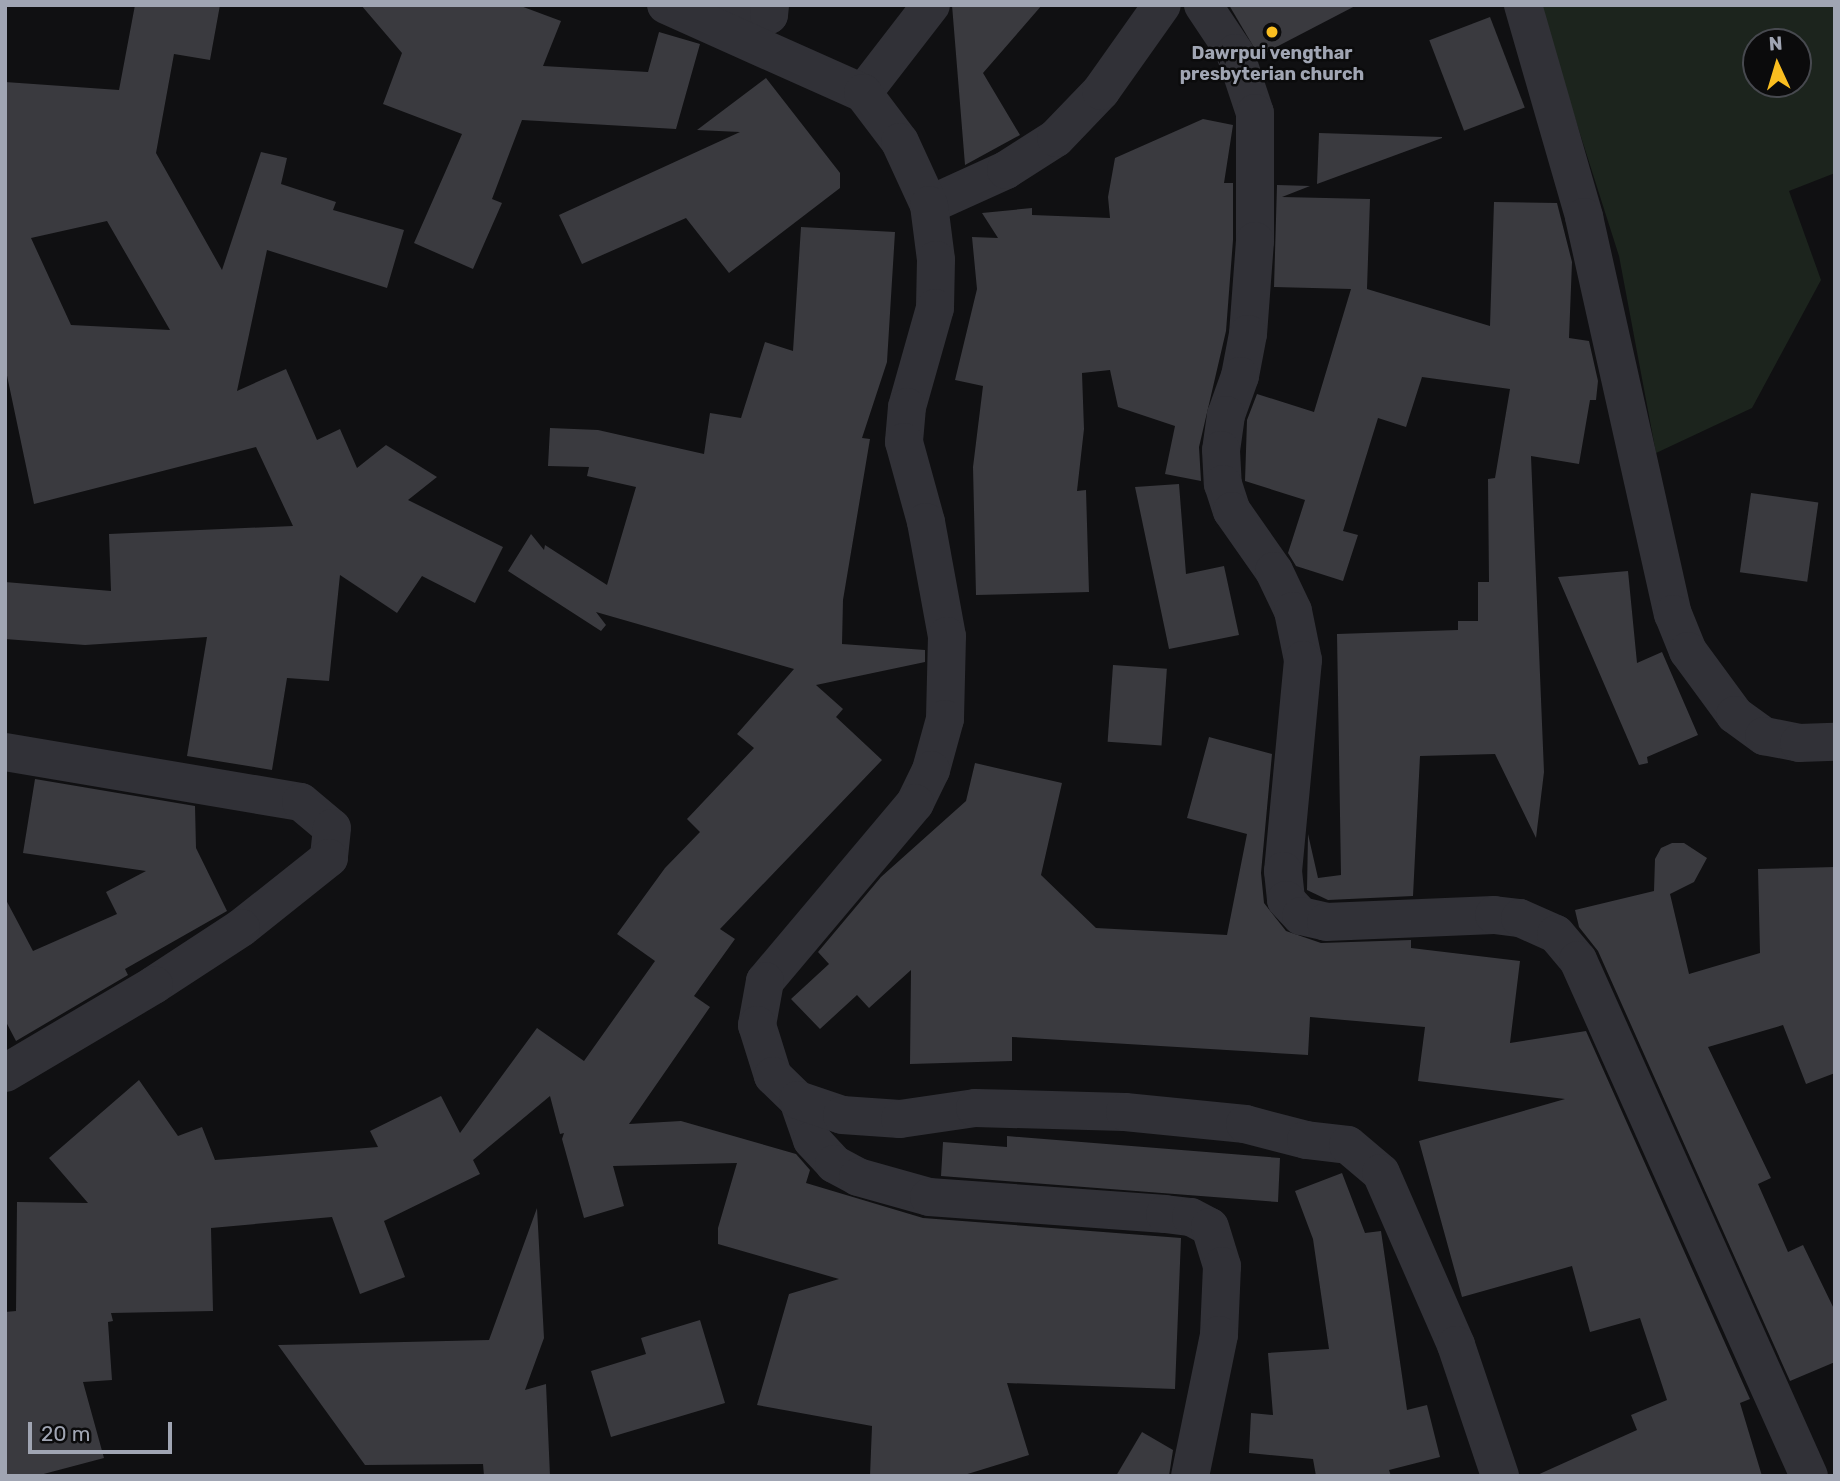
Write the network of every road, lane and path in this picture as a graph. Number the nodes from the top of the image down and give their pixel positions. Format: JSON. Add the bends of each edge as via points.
{"nodes":[{"id":1,"x":666,"y":5,"type":"edge"},
{"id":2,"x":770,"y":5,"type":"edge"},
{"id":3,"x":931,"y":5,"type":"edge"},
{"id":4,"x":1162,"y":5,"type":"edge"},
{"id":5,"x":1203,"y":5,"type":"edge"},
{"id":6,"x":1523,"y":5,"type":"edge"},
{"id":7,"x":716,"y":26,"type":"junction"},
{"id":8,"x":863,"y":93,"type":"junction"},
{"id":9,"x":929,"y":205,"type":"junction"},
{"id":10,"x":1835,"y":742,"type":"edge"},
{"id":11,"x":5,"y":752,"type":"edge"},
{"id":12,"x":5,"y":1073,"type":"edge"},
{"id":13,"x":798,"y":1100,"type":"junction"},
{"id":14,"x":1189,"y":1476,"type":"edge"},
{"id":15,"x":1500,"y":1476,"type":"edge"},
{"id":16,"x":1809,"y":1476,"type":"edge"}],
"edges":[{"from":1,"to":7,"type":"street"},
{"from":2,"to":7,"type":"street","via":[[769,15]]},
{"from":3,"to":8,"type":"street"},
{"from":4,"to":9,"type":"street","via":[[1101,91],[1056,138],[1006,170]]},
{"from":5,"to":16,"type":"street","via":[[1235,54],[1255,113],[1255,241],[1248,334],[1226,415],[1223,484],[1232,511],[1274,572],[1293,611],[1303,660],[1283,871],[1286,900],[1301,916],[1326,922],[1494,915],[1520,918],[1556,934],[1578,960]]},
{"from":6,"to":10,"type":"street","via":[[1584,217],[1673,614],[1688,652],[1735,715],[1764,736],[1799,743]]},
{"from":7,"to":8,"type":"street"},
{"from":8,"to":9,"type":"street","via":[[900,142]]},
{"from":9,"to":13,"type":"street","via":[[936,260],[935,308],[907,407],[904,442],[926,522],[947,636],[944,719],[931,770],[915,803],[765,981],[757,1025],[773,1076]]},
{"from":11,"to":12,"type":"street","via":[[301,803],[332,828],[328,858],[241,928],[155,985]]},
{"from":13,"to":14,"type":"street","via":[[812,1140],[834,1164],[858,1177],[929,1197],[1165,1213],[1191,1217],[1210,1227],[1222,1266],[1219,1335]]},
{"from":13,"to":15,"type":"street","via":[[842,1115],[900,1119],[975,1108],[1125,1112],[1245,1124],[1348,1145],[1381,1173],[1456,1345]]}]}
